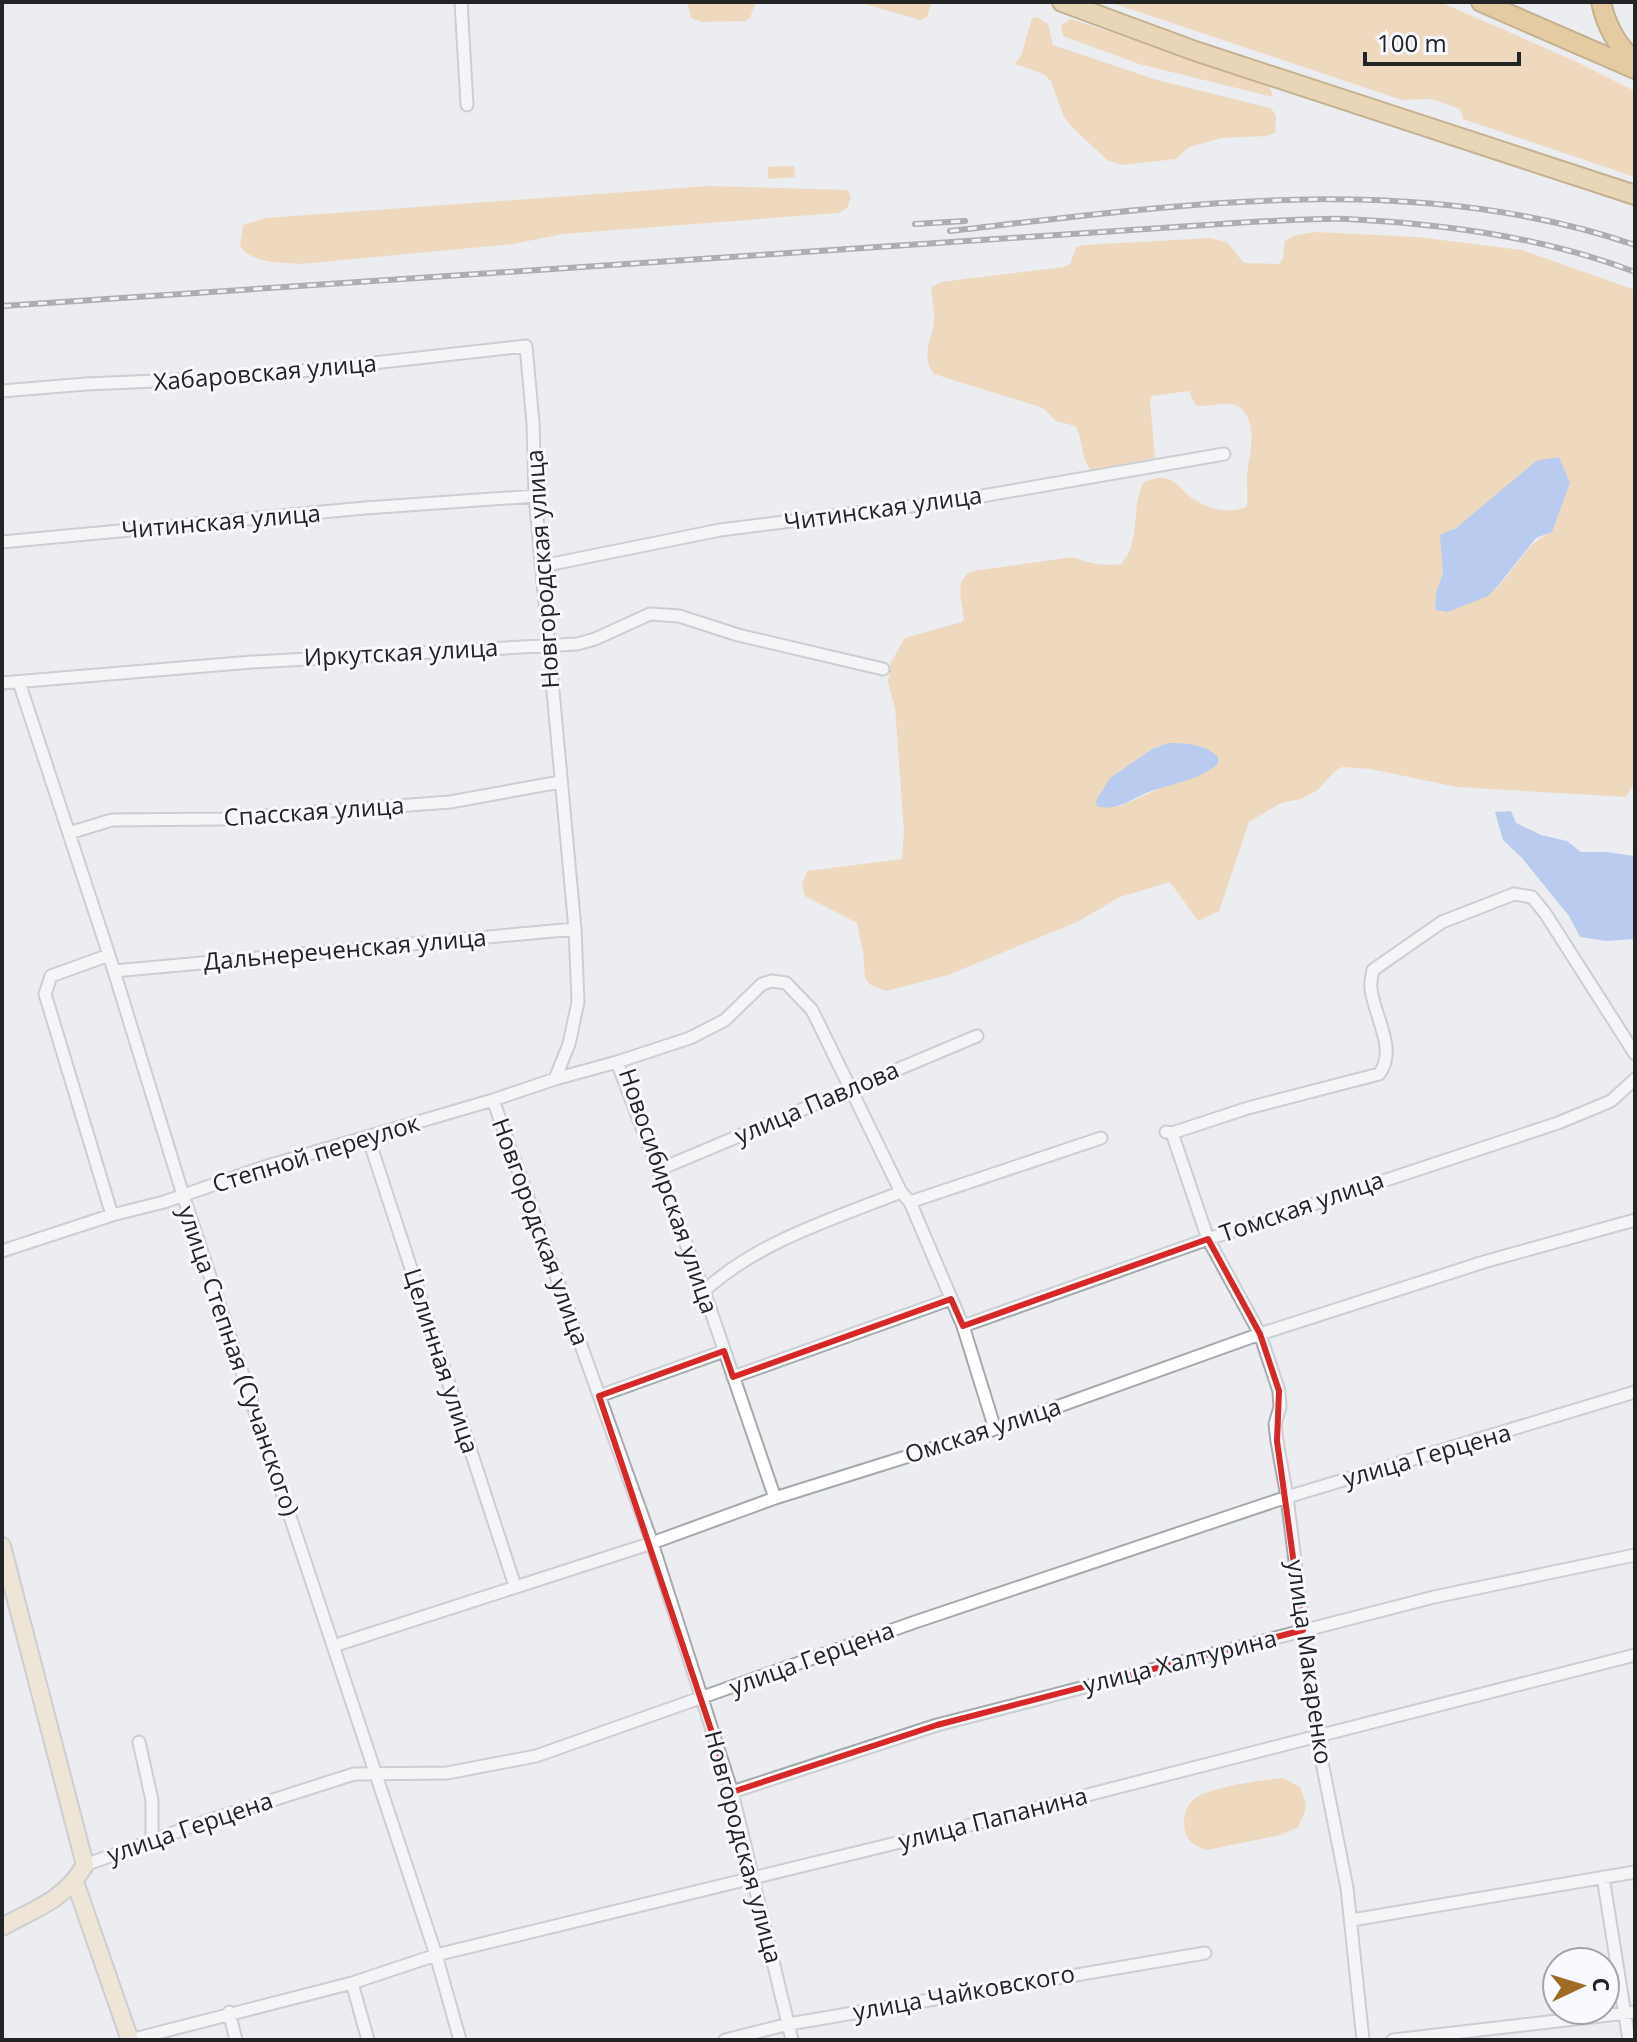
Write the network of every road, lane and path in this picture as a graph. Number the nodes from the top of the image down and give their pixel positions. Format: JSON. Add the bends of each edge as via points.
{"nodes":[{"id":1,"x":461,"y":2,"type":"edge"},
{"id":2,"x":1062,"y":2,"type":"edge"},
{"id":3,"x":1481,"y":2,"type":"edge"},
{"id":4,"x":1601,"y":2,"type":"edge"},
{"id":5,"x":1635,"y":61,"type":"edge"},
{"id":6,"x":1635,"y":69,"type":"edge"},
{"id":7,"x":467,"y":105,"type":"dead end"},
{"id":8,"x":1635,"y":195,"type":"edge"},
{"id":9,"x":526,"y":346,"type":"joint"},
{"id":10,"x":2,"y":391,"type":"edge"},
{"id":11,"x":1224,"y":454,"type":"dead end"},
{"id":12,"x":535,"y":496,"type":"junction"},
{"id":13,"x":2,"y":542,"type":"edge"},
{"id":14,"x":542,"y":566,"type":"junction"},
{"id":15,"x":549,"y":646,"type":"junction"},
{"id":16,"x":883,"y":669,"type":"dead end"},
{"id":17,"x":19,"y":682,"type":"junction"},
{"id":18,"x":2,"y":683,"type":"edge"},
{"id":19,"x":560,"y":782,"type":"junction"},
{"id":20,"x":69,"y":833,"type":"junction"},
{"id":21,"x":575,"y":929,"type":"junction"},
{"id":22,"x":109,"y":955,"type":"junction"},
{"id":23,"x":114,"y":971,"type":"junction"},
{"id":24,"x":977,"y":1036,"type":"dead end"},
{"id":25,"x":1635,"y":1054,"type":"edge"},
{"id":26,"x":617,"y":1062,"type":"junction"},
{"id":27,"x":555,"y":1079,"type":"junction"},
{"id":28,"x":1635,"y":1079,"type":"edge"},
{"id":29,"x":852,"y":1089,"type":"junction"},
{"id":30,"x":493,"y":1100,"type":"junction"},
{"id":31,"x":368,"y":1137,"type":"junction"},
{"id":32,"x":1101,"y":1138,"type":"dead end"},
{"id":33,"x":658,"y":1170,"type":"junction"},
{"id":34,"x":901,"y":1192,"type":"junction"},
{"id":35,"x":183,"y":1195,"type":"junction"},
{"id":36,"x":910,"y":1202,"type":"junction"},
{"id":37,"x":112,"y":1215,"type":"junction"},
{"id":38,"x":1635,"y":1220,"type":"edge"},
{"id":39,"x":1208,"y":1239,"type":"junction"},
{"id":40,"x":2,"y":1251,"type":"edge"},
{"id":41,"x":704,"y":1291,"type":"junction"},
{"id":42,"x":951,"y":1299,"type":"junction"},
{"id":43,"x":963,"y":1326,"type":"junction"},
{"id":44,"x":1260,"y":1334,"type":"junction"},
{"id":45,"x":724,"y":1351,"type":"junction"},
{"id":46,"x":733,"y":1377,"type":"junction"},
{"id":47,"x":1635,"y":1392,"type":"edge"},
{"id":48,"x":599,"y":1396,"type":"junction"},
{"id":49,"x":995,"y":1429,"type":"junction"},
{"id":50,"x":1287,"y":1497,"type":"junction"},
{"id":51,"x":775,"y":1498,"type":"junction"},
{"id":52,"x":652,"y":1543,"type":"junction"},
{"id":53,"x":2,"y":1546,"type":"edge"},
{"id":54,"x":1635,"y":1555,"type":"edge"},
{"id":55,"x":515,"y":1586,"type":"junction"},
{"id":56,"x":1303,"y":1630,"type":"junction"},
{"id":57,"x":333,"y":1646,"type":"junction"},
{"id":58,"x":1635,"y":1655,"type":"edge"},
{"id":59,"x":702,"y":1698,"type":"junction"},
{"id":60,"x":1317,"y":1737,"type":"junction"},
{"id":61,"x":139,"y":1742,"type":"dead end"},
{"id":62,"x":376,"y":1773,"type":"junction"},
{"id":63,"x":732,"y":1792,"type":"junction"},
{"id":64,"x":152,"y":1840,"type":"junction"},
{"id":65,"x":85,"y":1865,"type":"junction"},
{"id":66,"x":1635,"y":1872,"type":"edge"},
{"id":67,"x":1603,"y":1877,"type":"junction"},
{"id":68,"x":753,"y":1878,"type":"junction"},
{"id":69,"x":75,"y":1882,"type":"junction"},
{"id":70,"x":1352,"y":1920,"type":"junction"},
{"id":71,"x":2,"y":1927,"type":"edge"},
{"id":72,"x":1205,"y":1953,"type":"dead end"},
{"id":73,"x":436,"y":1955,"type":"junction"},
{"id":74,"x":352,"y":1983,"type":"junction"},
{"id":75,"x":229,"y":2012,"type":"junction"},
{"id":76,"x":1630,"y":2012,"type":"edge"},
{"id":77,"x":789,"y":2024,"type":"junction"},
{"id":78,"x":130,"y":2040,"type":"edge"},
{"id":79,"x":236,"y":2040,"type":"edge"},
{"id":80,"x":368,"y":2040,"type":"edge"},
{"id":81,"x":460,"y":2040,"type":"edge"},
{"id":82,"x":725,"y":2040,"type":"edge"},
{"id":83,"x":792,"y":2040,"type":"edge"},
{"id":84,"x":1363,"y":2040,"type":"edge"},
{"id":85,"x":1393,"y":2040,"type":"edge"},
{"id":86,"x":1629,"y":2040,"type":"edge"}],
"edges":[{"from":1,"to":7,"type":"street"},
{"from":2,"to":8,"type":"main road"},
{"from":3,"to":6,"type":"highway"},
{"from":4,"to":5,"type":"highway","via":[[1609,28]]},
{"from":9,"to":10,"type":"street","name":"Хабаровская улица","via":[[248,377]]},
{"from":9,"to":12,"type":"street","name":"Новгородская улица"},
{"from":11,"to":14,"type":"street","name":"Читинская улица","via":[[959,500],[720,530]]},
{"from":12,"to":13,"type":"street","name":"Читинская улица"},
{"from":12,"to":14,"type":"street","name":"Новгородская улица"},
{"from":14,"to":15,"type":"street","name":"Новгородская улица"},
{"from":15,"to":16,"type":"street","name":"Иркутская улица","via":[[595,639],[650,614],[679,616]]},
{"from":15,"to":17,"type":"street","name":"Иркутская улица","via":[[115,671]]},
{"from":15,"to":19,"type":"street","name":"Новгородская улица"},
{"from":17,"to":18,"type":"street","name":"Иркутская улица"},
{"from":17,"to":20,"type":"street","name":"улица Степная (Сучанского)"},
{"from":19,"to":20,"type":"street","name":"Спасская улица","via":[[450,802],[222,819],[112,820]]},
{"from":19,"to":21,"type":"street","name":"Новгородская улица"},
{"from":20,"to":22,"type":"street","name":"улица Степная (Сучанского)"},
{"from":21,"to":23,"type":"street","name":"Дальнереченская улица"},
{"from":21,"to":27,"type":"street","name":"Новгородская улица","via":[[578,1002]]},
{"from":22,"to":23,"type":"street","name":"улица Степная (Сучанского)"},
{"from":22,"to":37,"type":"street","via":[[51,976],[45,994]]},
{"from":23,"to":35,"type":"street","name":"улица Степная (Сучанского)"},
{"from":24,"to":29,"type":"street","name":"улица Павлова"},
{"from":25,"to":39,"type":"street","name":"улица Макаренко","via":[[1532,897],[1514,894],[1442,922],[1373,970],[1370,987],[1387,1064],[1379,1074],[1168,1132]]},
{"from":26,"to":27,"type":"street"},
{"from":26,"to":29,"type":"street","name":"Новосибирская улица","via":[[690,1038],[725,1020],[762,984],[772,981],[786,983],[812,1010]]},
{"from":26,"to":33,"type":"street","name":"Новосибирская улица"},
{"from":27,"to":30,"type":"street","name":"Новгородская улица"},
{"from":28,"to":39,"type":"street","name":"Томская улица","via":[[1611,1101],[1558,1123]]},
{"from":29,"to":33,"type":"street","name":"улица Павлова"},
{"from":29,"to":34,"type":"street"},
{"from":30,"to":31,"type":"street","name":"Степной переулок"},
{"from":30,"to":48,"type":"street","name":"Новгородская улица"},
{"from":31,"to":35,"type":"street","name":"Степной переулок"},
{"from":31,"to":55,"type":"street","name":"Целинная улица"},
{"from":32,"to":36,"type":"street"},
{"from":33,"to":41,"type":"street","name":"Новосибирская улица"},
{"from":34,"to":36,"type":"street"},
{"from":34,"to":41,"type":"street","via":[[767,1246],[725,1271]]},
{"from":35,"to":37,"type":"street","name":"Степной переулок"},
{"from":35,"to":57,"type":"street","name":"улица Степная (Сучанского)"},
{"from":36,"to":42,"type":"street"},
{"from":37,"to":40,"type":"street","name":"Степной переулок"},
{"from":38,"to":44,"type":"street","name":"Омская улица"},
{"from":39,"to":43,"type":"street","name":"Томская улица"},
{"from":39,"to":44,"type":"street","name":"улица Макаренко"},
{"from":41,"to":45,"type":"street","name":"Новосибирская улица"},
{"from":42,"to":43,"type":"street"},
{"from":42,"to":46,"type":"street"},
{"from":43,"to":49,"type":"street"},
{"from":44,"to":49,"type":"street","name":"Омская улица"},
{"from":44,"to":50,"type":"street","name":"улица Макаренко","via":[[1279,1391],[1275,1424]]},
{"from":45,"to":46,"type":"street","name":"Новосибирская улица"},
{"from":45,"to":48,"type":"street"},
{"from":46,"to":51,"type":"street","name":"Новосибирская улица"},
{"from":47,"to":50,"type":"street","name":"улица Герцена"},
{"from":48,"to":52,"type":"street","name":"Новгородская улица"},
{"from":49,"to":51,"type":"street","name":"Омская улица"},
{"from":50,"to":56,"type":"street","name":"улица Макаренко"},
{"from":50,"to":59,"type":"street","name":"улица Герцена"},
{"from":51,"to":52,"type":"street","name":"Омская улица"},
{"from":52,"to":55,"type":"street","name":"Омская улица"},
{"from":52,"to":59,"type":"street","name":"Новгородская улица"},
{"from":53,"to":65,"type":"main road"},
{"from":54,"to":56,"type":"street","name":"улица Халтурина"},
{"from":55,"to":57,"type":"street","name":"Омская улица"},
{"from":56,"to":60,"type":"street","name":"улица Макаренко"},
{"from":56,"to":63,"type":"street","name":"улица Халтурина","via":[[937,1725]]},
{"from":57,"to":62,"type":"street","name":"улица Степная (Сучанского)"},
{"from":58,"to":60,"type":"street","name":"улица Папанина"},
{"from":59,"to":62,"type":"street","name":"улица Герцена","via":[[536,1756],[447,1773]]},
{"from":59,"to":63,"type":"street","name":"Новгородская улица"},
{"from":60,"to":68,"type":"street","name":"улица Папанина"},
{"from":60,"to":70,"type":"street","name":"улица Макаренко"},
{"from":61,"to":64,"type":"street","via":[[152,1800]]},
{"from":62,"to":64,"type":"street","name":"улица Герцена","via":[[354,1774]]},
{"from":62,"to":73,"type":"street","name":"улица Степная (Сучанского)"},
{"from":63,"to":68,"type":"street","name":"Новгородская улица"},
{"from":64,"to":65,"type":"street","name":"улица Герцена"},
{"from":65,"to":69,"type":"main road","name":"улица Герцена"},
{"from":66,"to":67,"type":"street"},
{"from":67,"to":70,"type":"street"},
{"from":67,"to":76,"type":"street"},
{"from":68,"to":73,"type":"street","name":"улица Папанина"},
{"from":68,"to":77,"type":"street","name":"Новгородская улица"},
{"from":69,"to":71,"type":"main road","name":"улица Герцена"},
{"from":69,"to":78,"type":"main road"},
{"from":70,"to":84,"type":"street","name":"улица Макаренко"},
{"from":72,"to":77,"type":"street","name":"улица Чайковского"},
{"from":73,"to":74,"type":"street","name":"улица Папанина"},
{"from":73,"to":81,"type":"street","name":"улица Степная (Сучанского)"},
{"from":74,"to":75,"type":"street","name":"улица Папанина"},
{"from":74,"to":80,"type":"street"},
{"from":75,"to":78,"type":"street","name":"улица Папанина"},
{"from":75,"to":79,"type":"street"},
{"from":76,"to":85,"type":"street"},
{"from":76,"to":86,"type":"street"},
{"from":77,"to":82,"type":"street","name":"улица Чайковского"},
{"from":77,"to":83,"type":"street","name":"Новгородская улица"}]}
